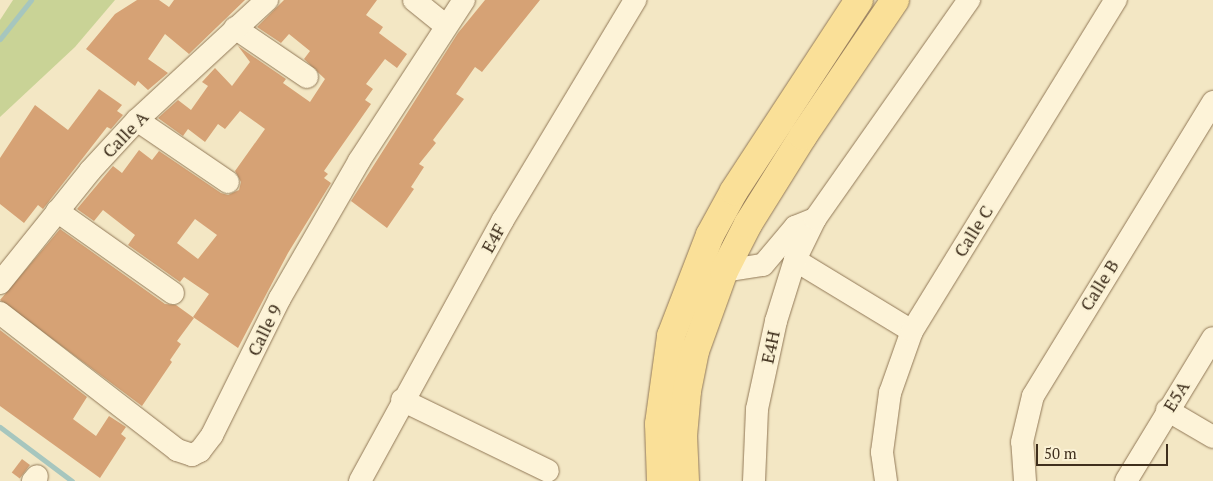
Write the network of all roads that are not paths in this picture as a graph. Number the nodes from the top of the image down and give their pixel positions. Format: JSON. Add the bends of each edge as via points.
{"nodes":[{"id":1,"x":267,"y":0,"type":"edge"},
{"id":2,"x":414,"y":0,"type":"edge"},
{"id":3,"x":464,"y":0,"type":"edge"},
{"id":4,"x":635,"y":0,"type":"edge"},
{"id":5,"x":859,"y":0,"type":"edge"},
{"id":6,"x":895,"y":0,"type":"edge"},
{"id":7,"x":969,"y":0,"type":"edge"},
{"id":8,"x":1116,"y":0,"type":"edge"},
{"id":9,"x":445,"y":25,"type":"junction"},
{"id":10,"x":235,"y":28,"type":"junction"},
{"id":11,"x":307,"y":77,"type":"dead end"},
{"id":12,"x":1213,"y":102,"type":"edge"},
{"id":13,"x":137,"y":120,"type":"junction"},
{"id":14,"x":228,"y":182,"type":"dead end"},
{"id":15,"x":58,"y":210,"type":"junction"},
{"id":16,"x":815,"y":219,"type":"junction"},
{"id":17,"x":795,"y":260,"type":"junction"},
{"id":18,"x":724,"y":271,"type":"junction"},
{"id":19,"x":0,"y":283,"type":"edge"},
{"id":20,"x":173,"y":293,"type":"dead end"},
{"id":21,"x":0,"y":312,"type":"edge"},
{"id":22,"x":912,"y":331,"type":"junction"},
{"id":23,"x":1213,"y":338,"type":"edge"},
{"id":24,"x":402,"y":400,"type":"junction"},
{"id":25,"x":1167,"y":410,"type":"junction"},
{"id":26,"x":1213,"y":437,"type":"edge"},
{"id":27,"x":548,"y":471,"type":"dead end"},
{"id":28,"x":360,"y":481,"type":"edge"},
{"id":29,"x":661,"y":481,"type":"edge"},
{"id":30,"x":685,"y":481,"type":"edge"},
{"id":31,"x":754,"y":481,"type":"edge"},
{"id":32,"x":886,"y":481,"type":"edge"},
{"id":33,"x":1025,"y":481,"type":"edge"},
{"id":34,"x":1126,"y":481,"type":"edge"}],
"edges":[{"from":1,"to":10,"type":"street","name":"Calle A"},
{"from":2,"to":9,"type":"street"},
{"from":3,"to":9,"type":"street","name":"Calle 9"},
{"from":4,"to":24,"type":"street","name":"E4F","via":[[503,220]]},
{"from":5,"to":29,"type":"main road","via":[[734,191],[710,235],[671,336],[659,424]]},
{"from":6,"to":18,"type":"main road","via":[[803,136],[748,224]]},
{"from":7,"to":16,"type":"street","name":"E4H"},
{"from":8,"to":22,"type":"street","name":"Calle C"},
{"from":9,"to":21,"type":"street","name":"Calle 9","via":[[334,204],[280,298],[212,435],[200,451],[192,455],[177,450]]},
{"from":10,"to":11,"type":"street"},
{"from":10,"to":13,"type":"street","name":"Calle A"},
{"from":12,"to":33,"type":"street","name":"Calle B","via":[[1033,396],[1022,442]]},
{"from":13,"to":14,"type":"street"},
{"from":13,"to":15,"type":"street","name":"Calle A"},
{"from":15,"to":19,"type":"street","name":"Calle A"},
{"from":15,"to":20,"type":"street"},
{"from":16,"to":17,"type":"street","name":"E4H"},
{"from":16,"to":18,"type":"street","name":"E4H","via":[[796,227],[763,266]]},
{"from":17,"to":22,"type":"street"},
{"from":17,"to":31,"type":"street","name":"E4H","via":[[776,321],[757,409]]},
{"from":18,"to":30,"type":"main road","via":[[695,351],[687,391],[683,436]]},
{"from":22,"to":32,"type":"street","name":"Calle C","via":[[890,393],[882,452]]},
{"from":23,"to":25,"type":"street","name":"E5A"},
{"from":24,"to":27,"type":"street"},
{"from":24,"to":28,"type":"street","name":"E4F"},
{"from":25,"to":26,"type":"street"},
{"from":25,"to":34,"type":"street","name":"E5A"}]}
